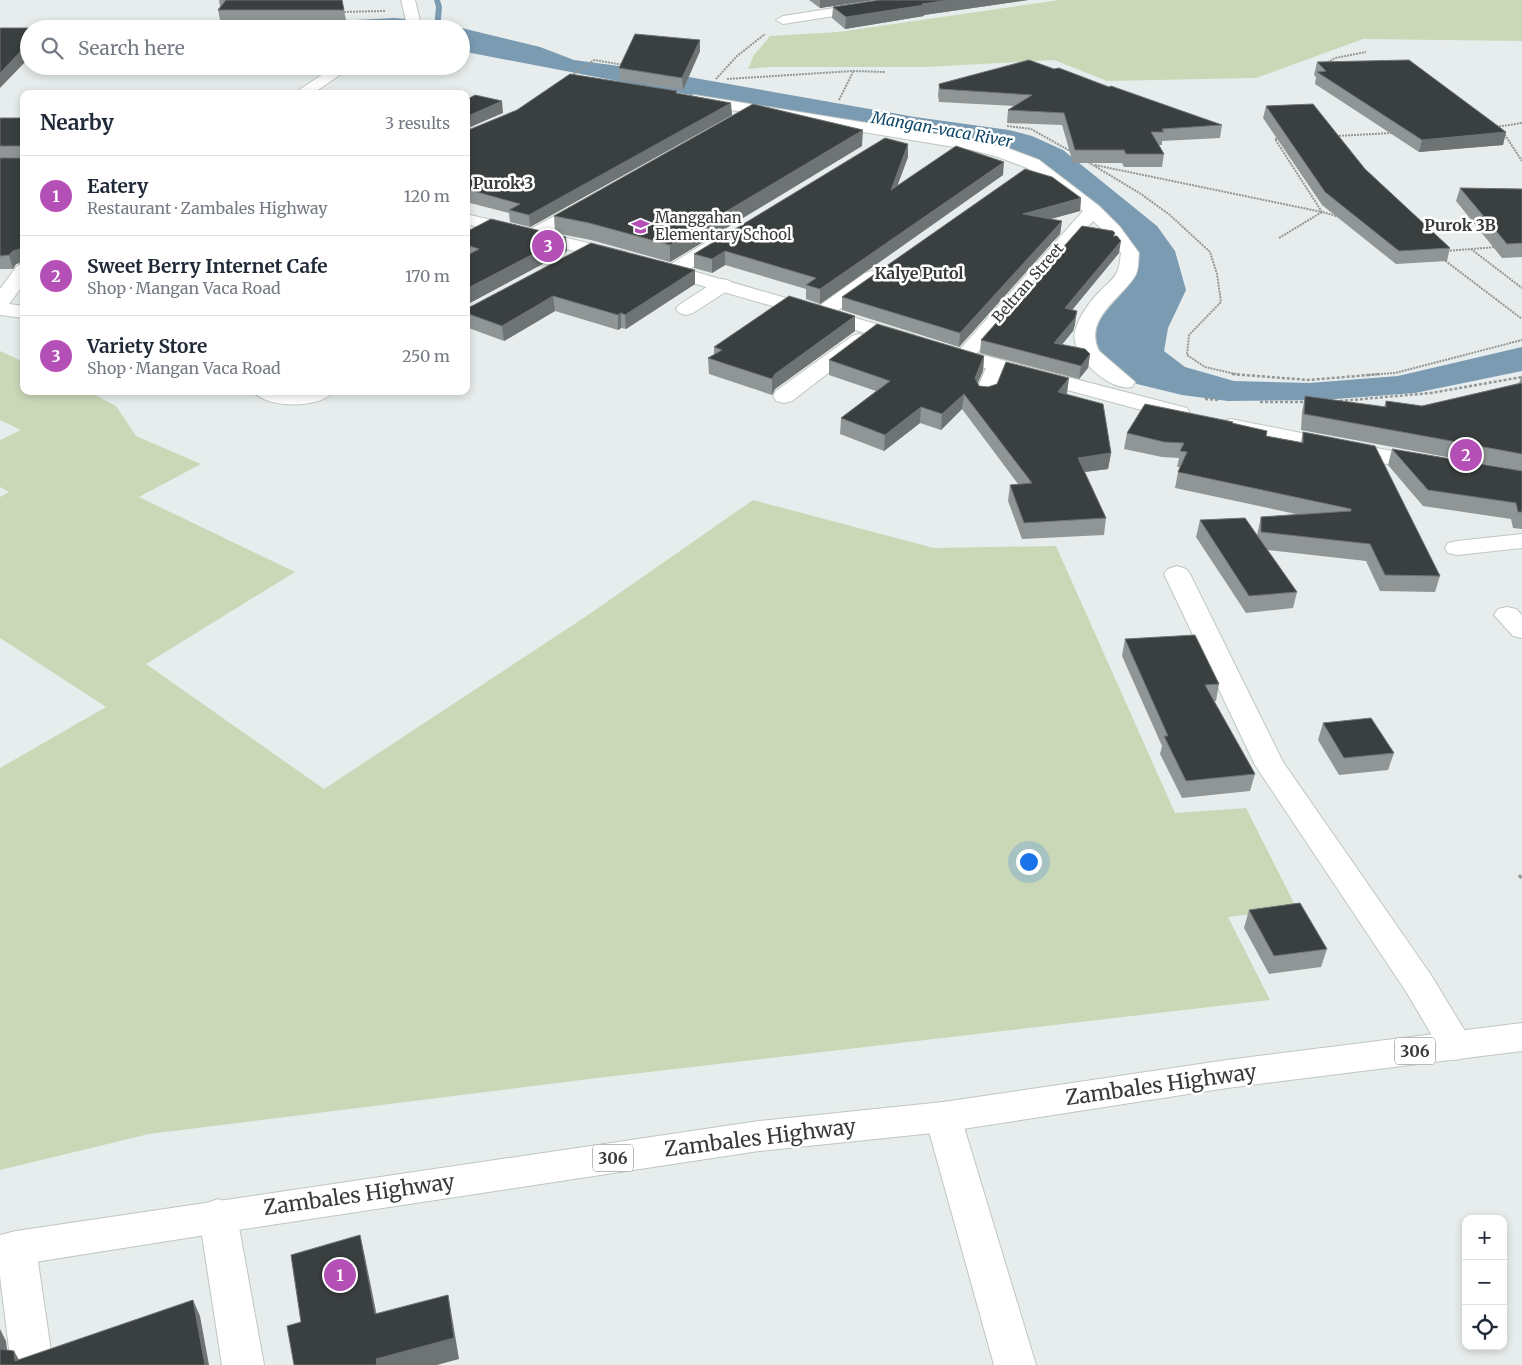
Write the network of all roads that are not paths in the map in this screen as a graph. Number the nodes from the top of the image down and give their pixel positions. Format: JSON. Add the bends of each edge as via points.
{"nodes":[{"id":1,"x":911,"y":0,"type":"edge"},
{"id":2,"x":783,"y":20,"type":"road end"},
{"id":3,"x":332,"y":75,"type":"edge"},
{"id":4,"x":307,"y":90,"type":"edge"},
{"id":5,"x":677,"y":97,"type":"edge"},
{"id":6,"x":757,"y":109,"type":"junction"},
{"id":7,"x":731,"y":124,"type":"edge"},
{"id":8,"x":901,"y":132,"type":"junction"},
{"id":9,"x":876,"y":147,"type":"edge"},
{"id":10,"x":1033,"y":164,"type":"junction"},
{"id":11,"x":1017,"y":176,"type":"edge"},
{"id":12,"x":602,"y":196,"type":"edge"},
{"id":13,"x":1092,"y":210,"type":"junction"},
{"id":14,"x":470,"y":220,"type":"edge"},
{"id":15,"x":741,"y":230,"type":"edge"},
{"id":16,"x":534,"y":235,"type":"junction"},
{"id":17,"x":590,"y":248,"type":"junction"},
{"id":18,"x":565,"y":262,"type":"edge"},
{"id":19,"x":887,"y":267,"type":"edge"},
{"id":20,"x":673,"y":271,"type":"junction"},
{"id":21,"x":20,"y":276,"type":"edge"},
{"id":22,"x":724,"y":285,"type":"junction"},
{"id":23,"x":0,"y":303,"type":"edge"},
{"id":24,"x":0,"y":309,"type":"edge"},
{"id":25,"x":686,"y":310,"type":"dead end"},
{"id":26,"x":20,"y":312,"type":"edge"},
{"id":27,"x":822,"y":313,"type":"junction"},
{"id":28,"x":873,"y":329,"type":"junction"},
{"id":29,"x":963,"y":357,"type":"junction"},
{"id":30,"x":996,"y":365,"type":"junction"},
{"id":31,"x":1124,"y":382,"type":"dead end"},
{"id":32,"x":986,"y":394,"type":"edge"},
{"id":33,"x":274,"y":395,"type":"edge"},
{"id":34,"x":313,"y":395,"type":"edge"},
{"id":35,"x":784,"y":396,"type":"dead end"},
{"id":36,"x":1449,"y":469,"type":"edge"},
{"id":37,"x":1522,"y":540,"type":"edge"},
{"id":38,"x":1457,"y":548,"type":"dead end"},
{"id":39,"x":1178,"y":574,"type":"dead end"},
{"id":40,"x":1522,"y":1037,"type":"edge"},
{"id":41,"x":1456,"y":1046,"type":"junction"},
{"id":42,"x":943,"y":1118,"type":"junction"},
{"id":43,"x":218,"y":1216,"type":"junction"},
{"id":44,"x":8,"y":1251,"type":"edge"},
{"id":45,"x":32,"y":1365,"type":"edge"},
{"id":46,"x":243,"y":1365,"type":"edge"},
{"id":47,"x":1015,"y":1365,"type":"edge"}],
"edges":[{"from":1,"to":2,"type":"main road"},
{"from":3,"to":4,"type":"main road"},
{"from":5,"to":6,"type":"main road"},
{"from":6,"to":7,"type":"main road"},
{"from":6,"to":8,"type":"main road"},
{"from":8,"to":9,"type":"main road"},
{"from":8,"to":10,"type":"main road","via":[[972,145]]},
{"from":10,"to":11,"type":"main road"},
{"from":10,"to":13,"type":"main road"},
{"from":12,"to":16,"type":"main road"},
{"from":13,"to":29,"type":"main road","name":"Beltran Street"},
{"from":13,"to":31,"type":"main road","via":[[1114,231],[1130,253],[1127,272],[1094,309],[1082,336],[1086,352]]},
{"from":14,"to":16,"type":"main road"},
{"from":15,"to":20,"type":"main road"},
{"from":16,"to":17,"type":"main road"},
{"from":17,"to":18,"type":"main road"},
{"from":17,"to":20,"type":"main road"},
{"from":19,"to":27,"type":"main road"},
{"from":20,"to":22,"type":"main road"},
{"from":21,"to":23,"type":"main road"},
{"from":22,"to":25,"type":"main road"},
{"from":22,"to":27,"type":"main road"},
{"from":24,"to":26,"type":"main road"},
{"from":27,"to":28,"type":"main road"},
{"from":28,"to":29,"type":"main road"},
{"from":28,"to":35,"type":"main road"},
{"from":29,"to":30,"type":"main road"},
{"from":30,"to":32,"type":"main road"},
{"from":30,"to":36,"type":"main road","via":[[1200,412],[1324,446]]},
{"from":33,"to":34,"type":"main road","via":[[287,400]]},
{"from":37,"to":38,"type":"main road"},
{"from":39,"to":41,"type":"main road","via":[[1270,764],[1419,984]]},
{"from":40,"to":41,"type":"main road","name":"Zambales Highway","number":"306"},
{"from":41,"to":42,"type":"main road","name":"Zambales Highway","number":"306","via":[[1236,1073]]},
{"from":42,"to":43,"type":"main road","name":"Zambales Highway","number":"306","via":[[759,1136]]},
{"from":42,"to":47,"type":"main road"},
{"from":43,"to":44,"type":"main road","name":"Zambales Highway","number":"306"},
{"from":43,"to":46,"type":"main road"},
{"from":44,"to":45,"type":"main road"}]}
